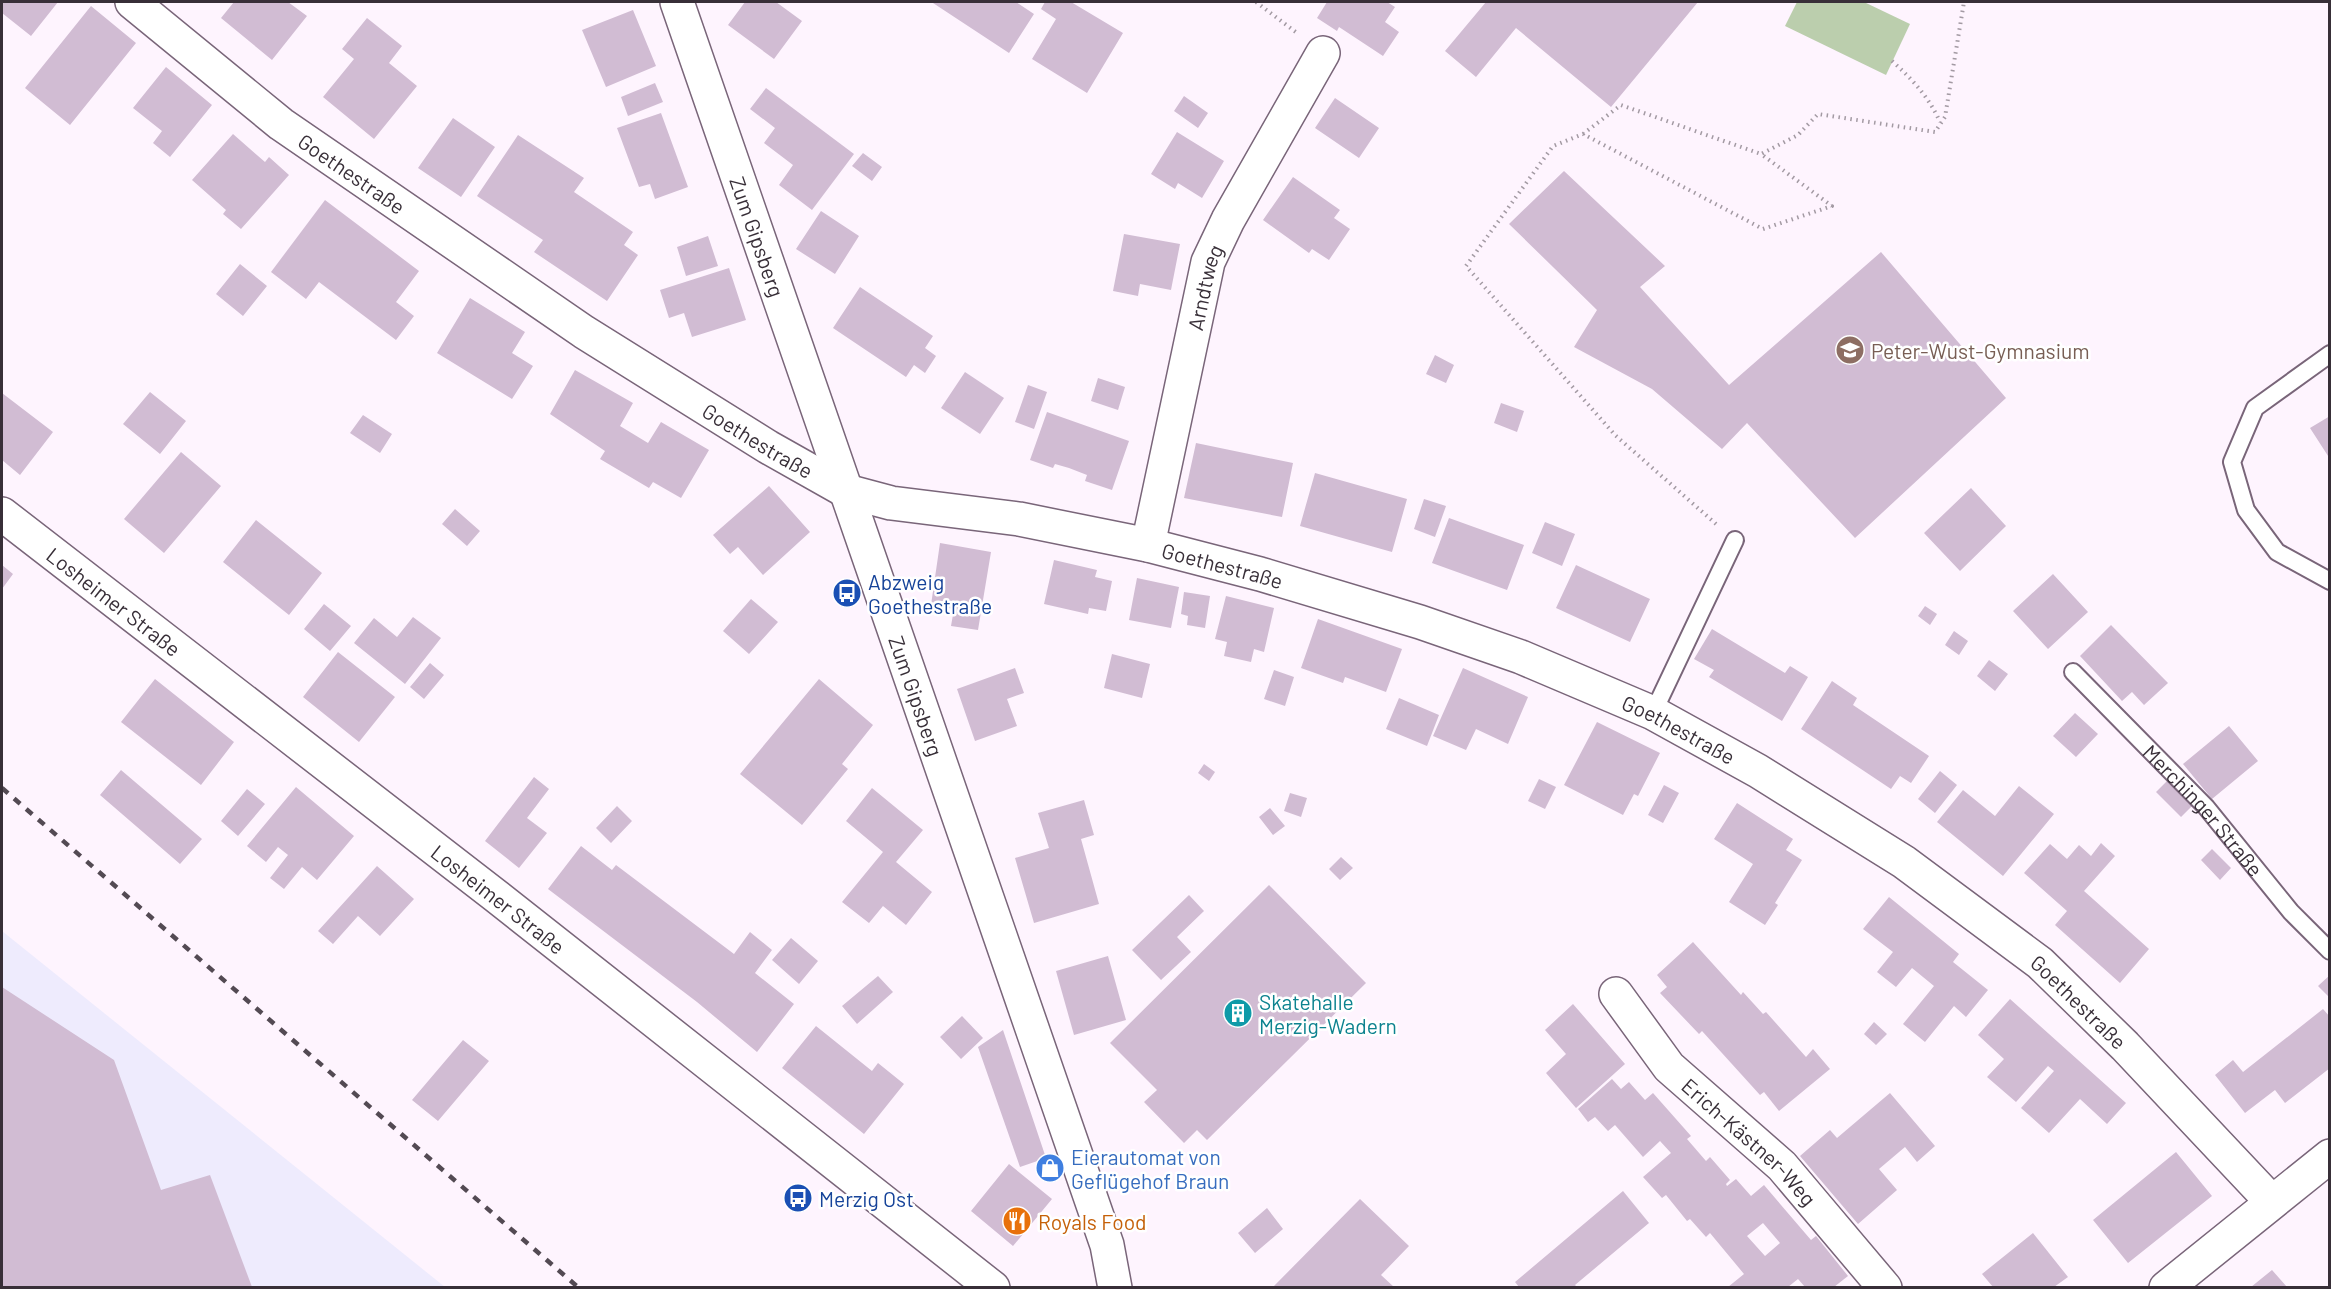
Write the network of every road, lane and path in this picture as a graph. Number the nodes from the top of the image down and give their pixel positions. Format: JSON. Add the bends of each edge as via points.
{"nodes":[{"id":1,"x":132,"y":2,"type":"edge"},
{"id":2,"x":677,"y":2,"type":"edge"},
{"id":3,"x":1256,"y":2,"type":"edge"},
{"id":4,"x":1964,"y":2,"type":"edge"},
{"id":5,"x":1323,"y":53,"type":"joint"},
{"id":6,"x":1892,"y":62,"type":"dead end"},
{"id":7,"x":1941,"y":122,"type":"junction"},
{"id":8,"x":1583,"y":134,"type":"junction"},
{"id":9,"x":1761,"y":154,"type":"junction"},
{"id":10,"x":2330,"y":354,"type":"edge"},
{"id":11,"x":846,"y":491,"type":"junction"},
{"id":12,"x":2,"y":514,"type":"edge"},
{"id":13,"x":1735,"y":540,"type":"joint"},
{"id":14,"x":1148,"y":545,"type":"junction"},
{"id":15,"x":2330,"y":581,"type":"edge"},
{"id":16,"x":2073,"y":672,"type":"dead end"},
{"id":17,"x":1653,"y":713,"type":"junction"},
{"id":18,"x":2330,"y":951,"type":"edge"},
{"id":19,"x":1616,"y":994,"type":"dead end"},
{"id":20,"x":2326,"y":1167,"type":"edge"},
{"id":21,"x":2271,"y":1202,"type":"junction"},
{"id":22,"x":993,"y":1287,"type":"edge"},
{"id":23,"x":1114,"y":1287,"type":"edge"},
{"id":24,"x":1885,"y":1287,"type":"edge"},
{"id":25,"x":2166,"y":1287,"type":"edge"}],
"edges":[{"from":1,"to":11,"type":"street","name":"Goethestraße","via":[[281,124],[564,318],[768,447]]},
{"from":2,"to":11,"type":"street","name":"Zum Gipsberg"},
{"from":3,"to":5,"type":"path"},
{"from":4,"to":7,"type":"path"},
{"from":5,"to":14,"type":"street","name":"Arndtweg","via":[[1208,262]]},
{"from":6,"to":7,"type":"path","via":[[1913,80]]},
{"from":7,"to":9,"type":"path","via":[[1935,132],[1818,114],[1798,135]]},
{"from":8,"to":9,"type":"path","via":[[1621,105]]},
{"from":8,"to":9,"type":"path","via":[[1762,229],[1832,206]]},
{"from":8,"to":13,"type":"path","via":[[1553,146],[1466,266],[1615,435]]},
{"from":10,"to":15,"type":"lane","via":[[2255,408],[2232,462],[2246,510],[2277,552]]},
{"from":11,"to":14,"type":"street","name":"Goethestraße","via":[[891,503],[1019,519]]},
{"from":11,"to":23,"type":"street","name":"Zum Gipsberg","via":[[1107,1245]]},
{"from":12,"to":22,"type":"street","name":"Losheimer Straße"},
{"from":13,"to":17,"type":"lane"},
{"from":14,"to":17,"type":"street","name":"Goethestraße","via":[[1420,622],[1521,657]]},
{"from":16,"to":18,"type":"lane","name":"Merchinger Straße","via":[[2206,807],[2291,912]]},
{"from":17,"to":21,"type":"street","name":"Goethestraße","via":[[1758,771],[1904,862],[2040,963],[2125,1046]]},
{"from":19,"to":24,"type":"street","name":"Erich-Kästner-Weg","via":[[1669,1067],[1782,1166]]},
{"from":20,"to":21,"type":"street"},
{"from":21,"to":25,"type":"street"}]}
